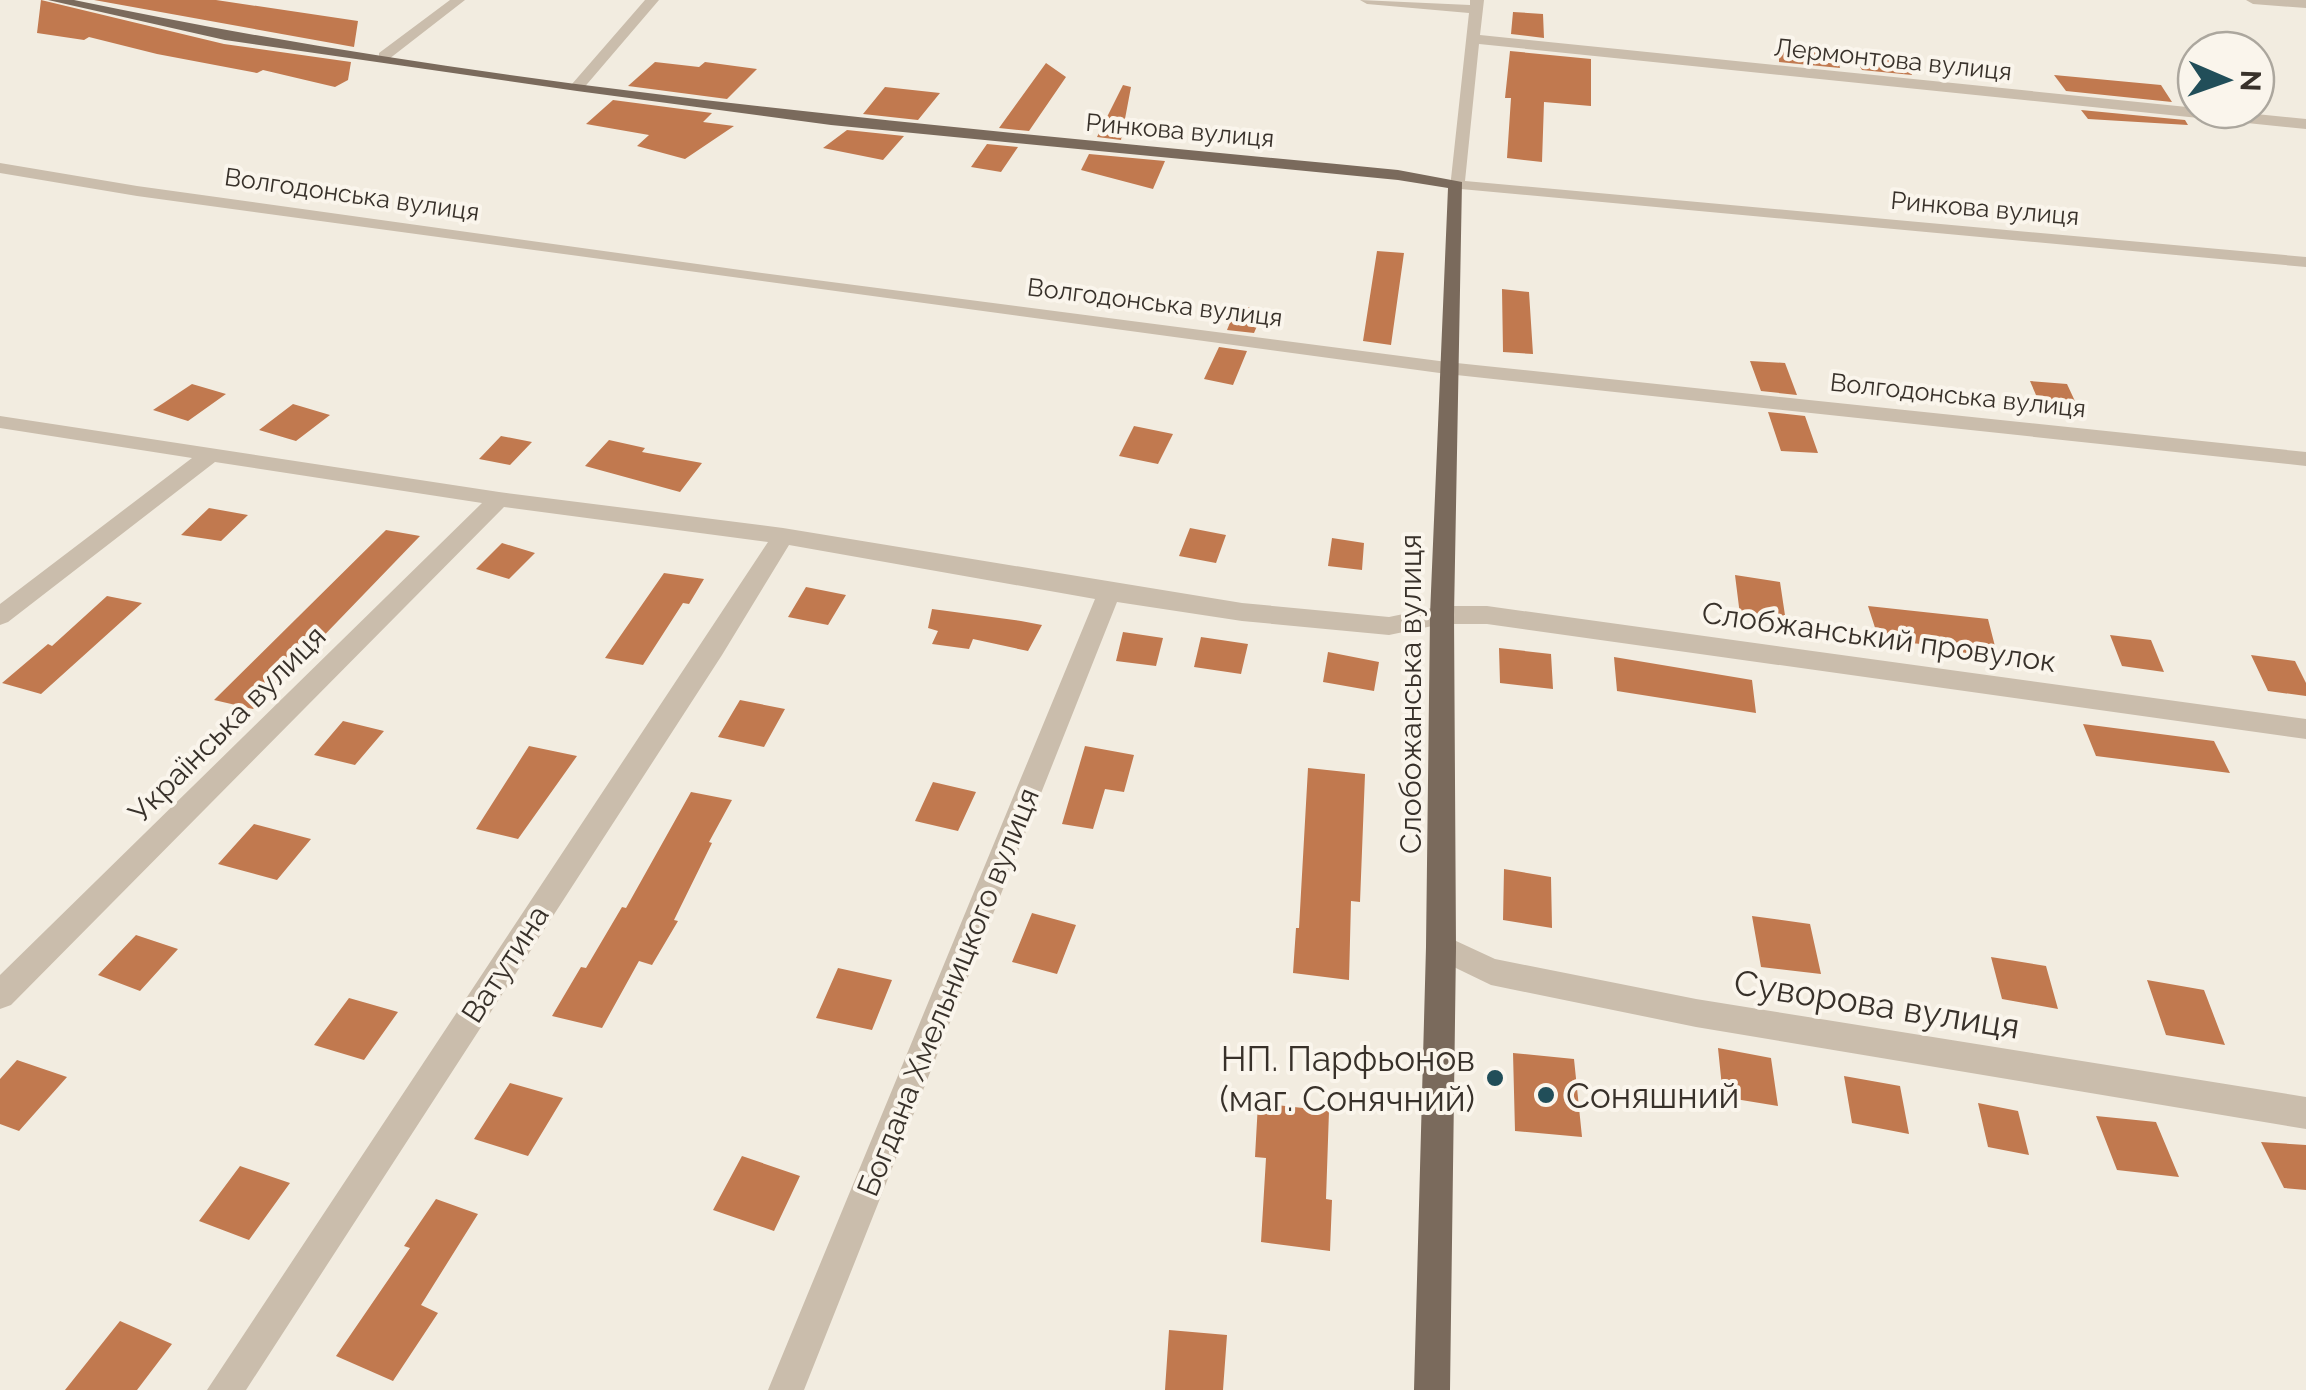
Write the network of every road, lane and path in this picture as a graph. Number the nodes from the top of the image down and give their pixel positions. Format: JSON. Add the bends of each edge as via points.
{"nodes":[{"id":1,"x":54,"y":0,"type":"edge"},
{"id":2,"x":458,"y":0,"type":"edge"},
{"id":3,"x":652,"y":0,"type":"edge"},
{"id":4,"x":1367,"y":0,"type":"edge"},
{"id":5,"x":2253,"y":0,"type":"edge"},
{"id":6,"x":77,"y":2,"type":"edge"},
{"id":7,"x":2306,"y":4,"type":"edge"},
{"id":8,"x":1477,"y":5,"type":"edge"},
{"id":9,"x":1475,"y":39,"type":"junction"},
{"id":10,"x":384,"y":56,"type":"junction"},
{"id":11,"x":577,"y":87,"type":"junction"},
{"id":12,"x":2306,"y":124,"type":"edge"},
{"id":13,"x":0,"y":168,"type":"edge"},
{"id":14,"x":1456,"y":185,"type":"junction"},
{"id":15,"x":2306,"y":262,"type":"edge"},
{"id":16,"x":1447,"y":368,"type":"junction"},
{"id":17,"x":0,"y":422,"type":"edge"},
{"id":18,"x":212,"y":454,"type":"junction"},
{"id":19,"x":2306,"y":459,"type":"edge"},
{"id":20,"x":499,"y":499,"type":"junction"},
{"id":21,"x":782,"y":536,"type":"junction"},
{"id":22,"x":1109,"y":593,"type":"junction"},
{"id":23,"x":1442,"y":615,"type":"junction"},
{"id":24,"x":0,"y":616,"type":"edge"},
{"id":25,"x":2306,"y":729,"type":"edge"},
{"id":26,"x":1442,"y":947,"type":"junction"},
{"id":27,"x":0,"y":995,"type":"edge"},
{"id":28,"x":2306,"y":1113,"type":"edge"},
{"id":29,"x":225,"y":1390,"type":"edge"},
{"id":30,"x":786,"y":1390,"type":"edge"},
{"id":31,"x":1432,"y":1390,"type":"edge"}],
"edges":[{"from":1,"to":6,"type":"main road","name":"Ринкова вулиця"},
{"from":2,"to":10,"type":"street"},
{"from":3,"to":11,"type":"street"},
{"from":4,"to":8,"type":"street"},
{"from":5,"to":7,"type":"street"},
{"from":6,"to":10,"type":"main road","name":"Ринкова вулиця","via":[[225,36]]},
{"from":8,"to":9,"type":"street","name":"Слобожанська вулиця"},
{"from":9,"to":12,"type":"street","name":"Лермонтова вулиця"},
{"from":9,"to":14,"type":"street","name":"Слобожанська вулиця"},
{"from":10,"to":11,"type":"main road","name":"Ринкова вулиця"},
{"from":11,"to":14,"type":"main road","name":"Ринкова вулиця"},
{"from":13,"to":16,"type":"street","name":"Волгодонська вулиця"},
{"from":14,"to":15,"type":"street","name":"Ринкова вулиця"},
{"from":14,"to":16,"type":"main road","name":"Слобожанська вулиця"},
{"from":16,"to":19,"type":"street","name":"Волгодонська вулиця"},
{"from":16,"to":23,"type":"main road","name":"Слобожанська вулиця"},
{"from":17,"to":18,"type":"street","name":"Слобжанський провулок"},
{"from":18,"to":20,"type":"street","name":"Слобжанський провулок"},
{"from":18,"to":24,"type":"street"},
{"from":20,"to":21,"type":"street","name":"Слобжанський провулок"},
{"from":20,"to":27,"type":"street","name":"Українська вулиця"},
{"from":21,"to":22,"type":"street","name":"Слобжанський провулок"},
{"from":21,"to":29,"type":"street","name":"Ватутина"},
{"from":22,"to":23,"type":"street","name":"Слобжанський провулок","via":[[1389,626]]},
{"from":22,"to":30,"type":"street","name":"Богдана Хмельницкого вулиця"},
{"from":23,"to":25,"type":"street","name":"Слобжанський провулок","via":[[1487,615]]},
{"from":23,"to":26,"type":"main road","name":"Слобожанська вулиця"},
{"from":26,"to":28,"type":"street","name":"Суворова вулиця","via":[[1492,972],[1642,1002]]},
{"from":26,"to":31,"type":"main road","name":"Слобожанська вулиця"}]}
